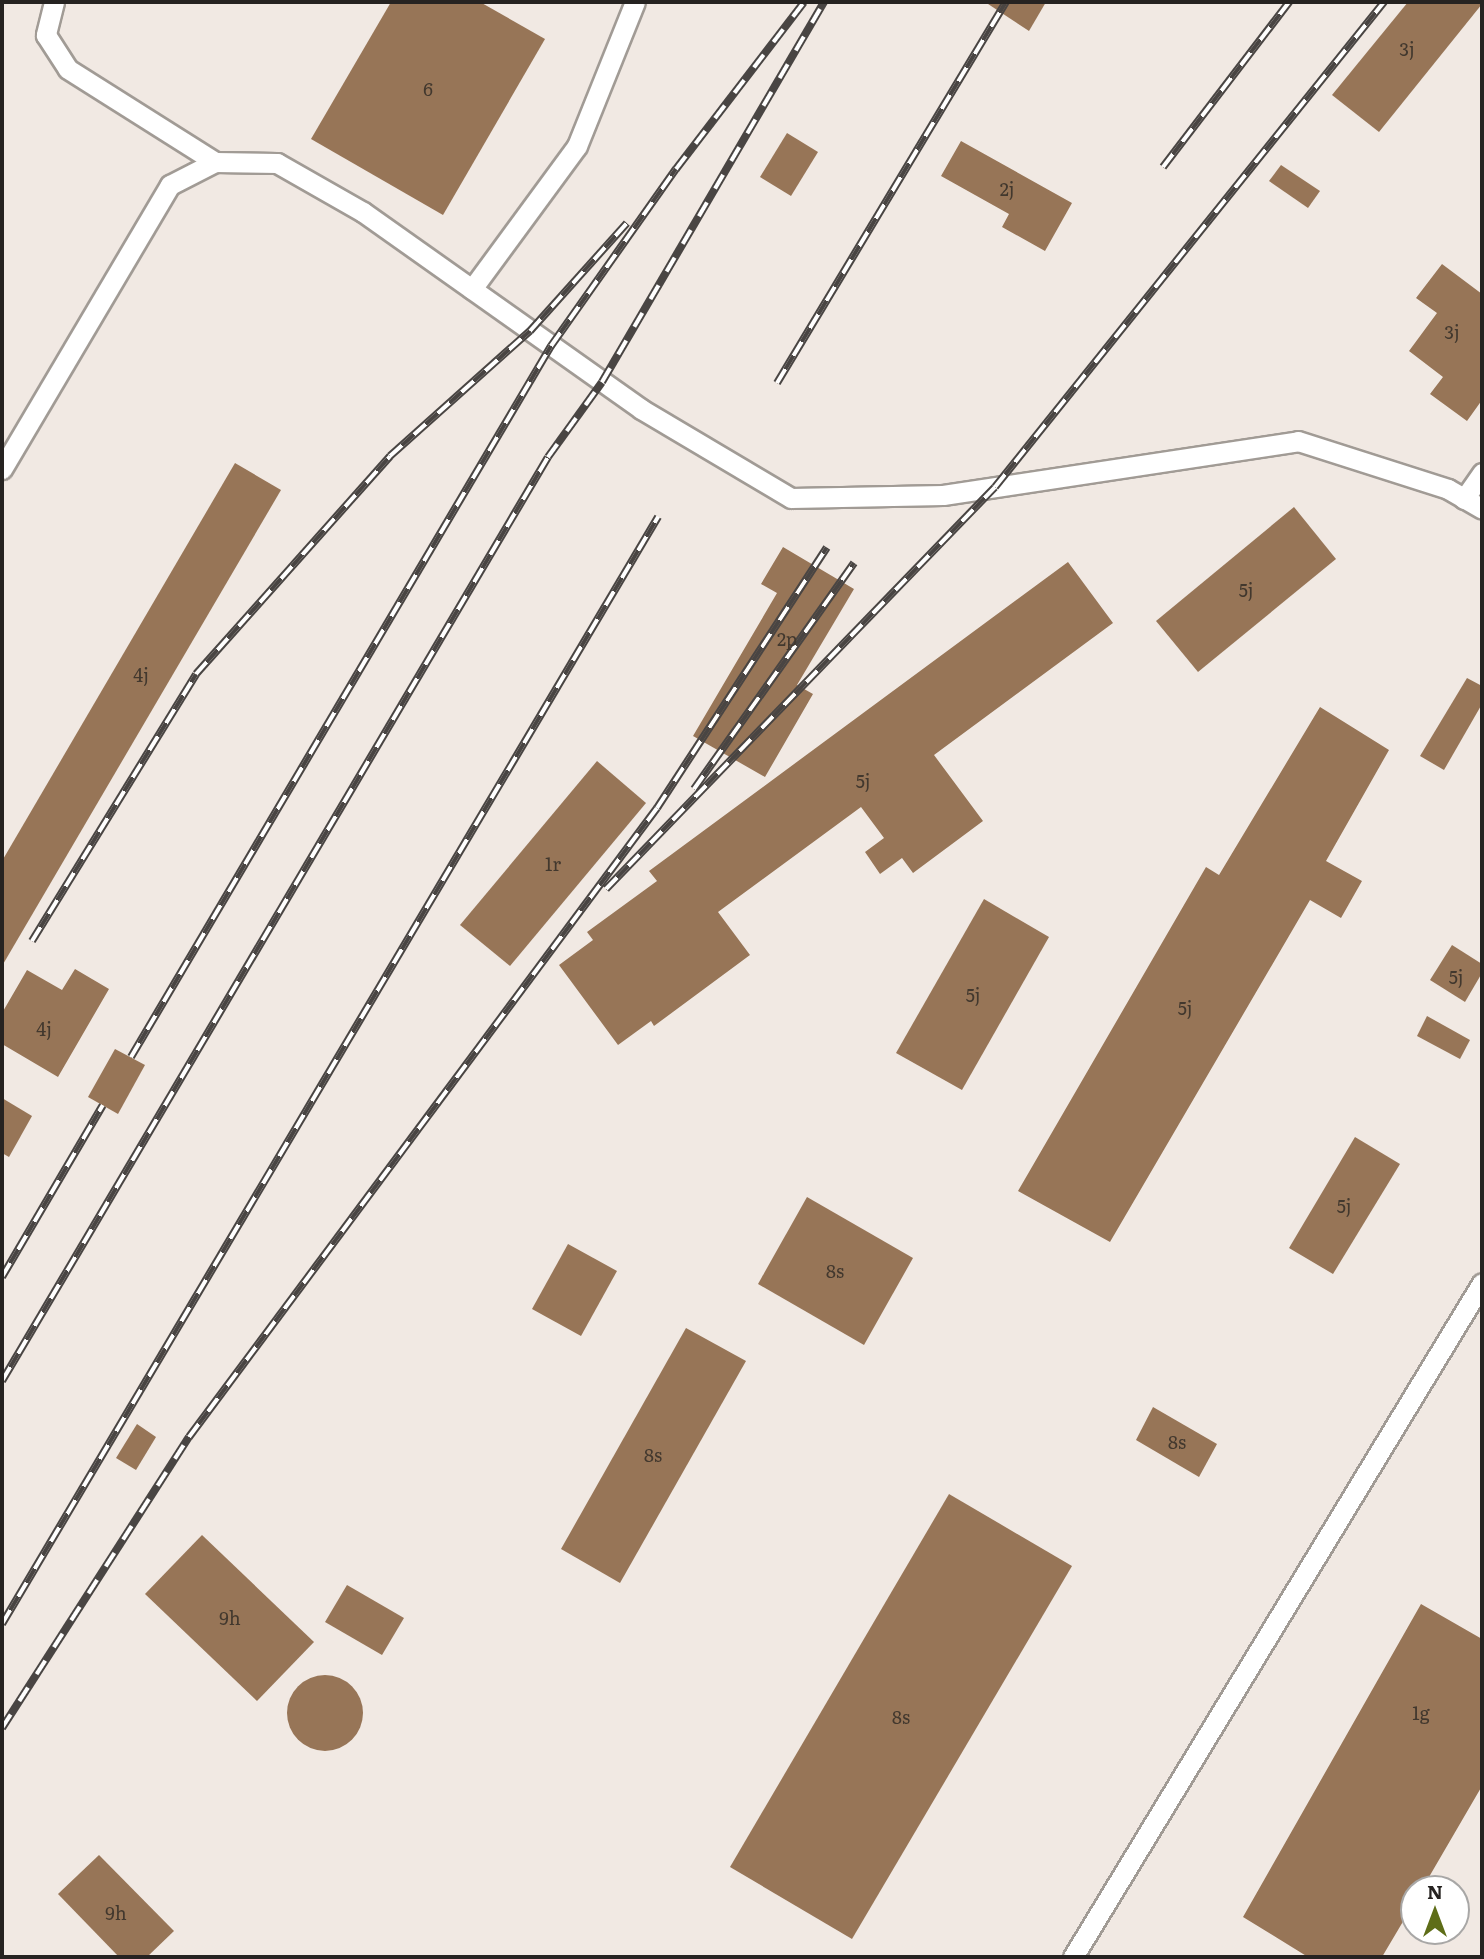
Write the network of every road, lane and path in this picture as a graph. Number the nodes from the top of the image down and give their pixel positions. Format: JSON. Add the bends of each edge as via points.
{"nodes":[{"id":1,"x":54,"y":2,"type":"edge"},
{"id":2,"x":635,"y":2,"type":"edge"},
{"id":3,"x":215,"y":162,"type":"junction"},
{"id":4,"x":472,"y":289,"type":"junction"},
{"id":5,"x":2,"y":469,"type":"edge"},
{"id":6,"x":1482,"y":473,"type":"edge"},
{"id":7,"x":1464,"y":499,"type":"junction"},
{"id":8,"x":1482,"y":509,"type":"edge"},
{"id":9,"x":1482,"y":1283,"type":"edge"},
{"id":10,"x":1073,"y":1957,"type":"edge"}],
"edges":[{"from":1,"to":3,"type":"lane","via":[[46,35],[68,69]]},
{"from":2,"to":4,"type":"lane","via":[[577,146]]},
{"from":3,"to":4,"type":"lane","via":[[277,163],[363,212]]},
{"from":3,"to":5,"type":"lane","via":[[170,185]]},
{"from":4,"to":7,"type":"lane","via":[[641,409],[791,498],[943,495],[1298,441],[1448,489]]},
{"from":6,"to":7,"type":"lane"},
{"from":7,"to":8,"type":"lane"},
{"from":9,"to":10,"type":"lane"}]}
